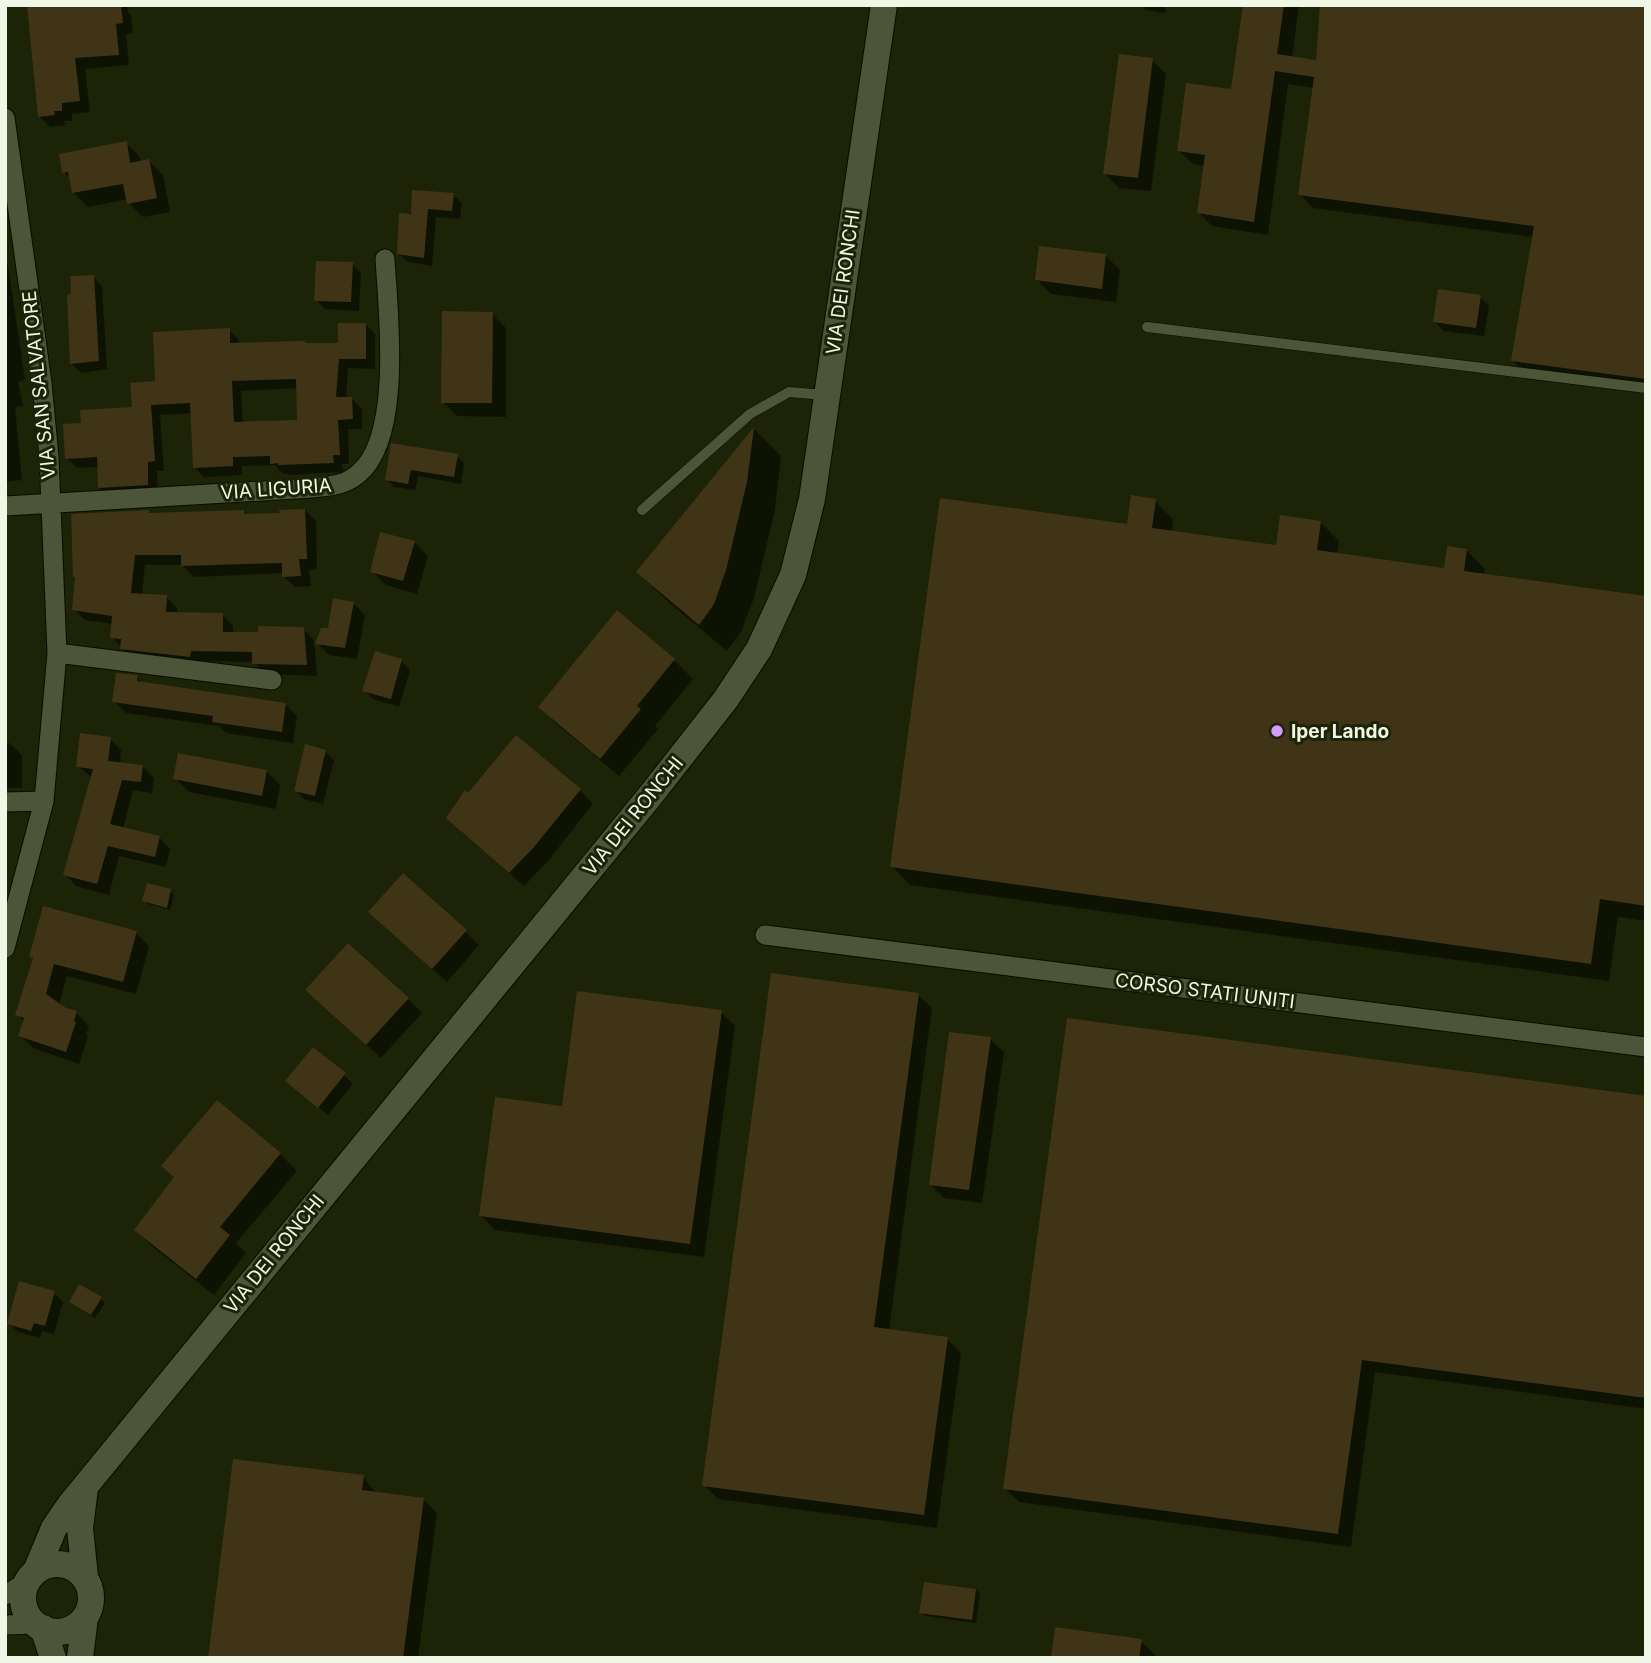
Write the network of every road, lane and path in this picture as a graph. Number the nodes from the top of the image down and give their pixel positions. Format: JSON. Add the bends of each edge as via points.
{"nodes":[{"id":1,"x":884,"y":5,"type":"edge"},
{"id":2,"x":5,"y":118,"type":"edge"},
{"id":3,"x":13,"y":231,"type":"edge"},
{"id":4,"x":385,"y":259,"type":"dead end"},
{"id":5,"x":1147,"y":327,"type":"dead end"},
{"id":6,"x":1646,"y":388,"type":"edge"},
{"id":7,"x":826,"y":395,"type":"junction"},
{"id":8,"x":51,"y":502,"type":"junction"},
{"id":9,"x":5,"y":506,"type":"edge"},
{"id":10,"x":642,"y":510,"type":"dead end"},
{"id":11,"x":57,"y":653,"type":"junction"},
{"id":12,"x":272,"y":680,"type":"dead end"},
{"id":13,"x":44,"y":801,"type":"junction"},
{"id":14,"x":5,"y":802,"type":"edge"},
{"id":15,"x":765,"y":935,"type":"dead end"},
{"id":16,"x":5,"y":948,"type":"edge"},
{"id":17,"x":1646,"y":1047,"type":"edge"},
{"id":18,"x":85,"y":1488,"type":"junction"},
{"id":19,"x":32,"y":1576,"type":"junction"},
{"id":20,"x":85,"y":1577,"type":"junction"},
{"id":21,"x":5,"y":1595,"type":"edge"},
{"id":22,"x":85,"y":1616,"type":"junction"},
{"id":23,"x":5,"y":1625,"type":"edge"},
{"id":24,"x":40,"y":1626,"type":"junction"},
{"id":25,"x":53,"y":1658,"type":"edge"},
{"id":26,"x":80,"y":1658,"type":"edge"}],
"edges":[{"from":1,"to":7,"type":"street","name":"VIA DEI RONCHI"},
{"from":2,"to":3,"type":"street","name":"VIA SAN SALVATORE"},
{"from":3,"to":8,"type":"street","name":"VIA SAN SALVATORE","via":[[42,383]]},
{"from":4,"to":8,"type":"street","name":"VIA LIGURIA","via":[[391,355],[384,422],[377,448],[360,473],[341,485],[312,488]]},
{"from":5,"to":6,"type":"lane"},
{"from":7,"to":10,"type":"lane","via":[[789,391],[750,414]]},
{"from":7,"to":18,"type":"street","name":"VIA DEI RONCHI","via":[[812,499],[793,575],[759,649],[726,699]]},
{"from":8,"to":9,"type":"street","name":"VIA LIGURIA"},
{"from":8,"to":11,"type":"street","name":"VIA SAN SALVATORE"},
{"from":11,"to":12,"type":"street"},
{"from":11,"to":13,"type":"street","name":"VIA SAN SALVATORE"},
{"from":13,"to":14,"type":"street"},
{"from":13,"to":16,"type":"street","name":"VIA SAN SALVATORE"},
{"from":15,"to":17,"type":"street","name":"CORSO STATI UNITI"},
{"from":18,"to":19,"type":"street","name":"VIA DEI RONCHI","via":[[54,1528]]},
{"from":18,"to":20,"type":"street","via":[[80,1528]]},
{"from":19,"to":20,"type":"street","via":[[44,1566],[62,1564]]},
{"from":19,"to":21,"type":"street"},
{"from":19,"to":24,"type":"street","name":"VIA DEI RONCHI","via":[[25,1590],[26,1609]]},
{"from":20,"to":22,"type":"street","via":[[91,1597]]},
{"from":22,"to":24,"type":"street","via":[[79,1624],[61,1631]]},
{"from":22,"to":26,"type":"street"},
{"from":23,"to":24,"type":"street"},
{"from":24,"to":25,"type":"street","name":"VIA DEI RONCHI"}]}
